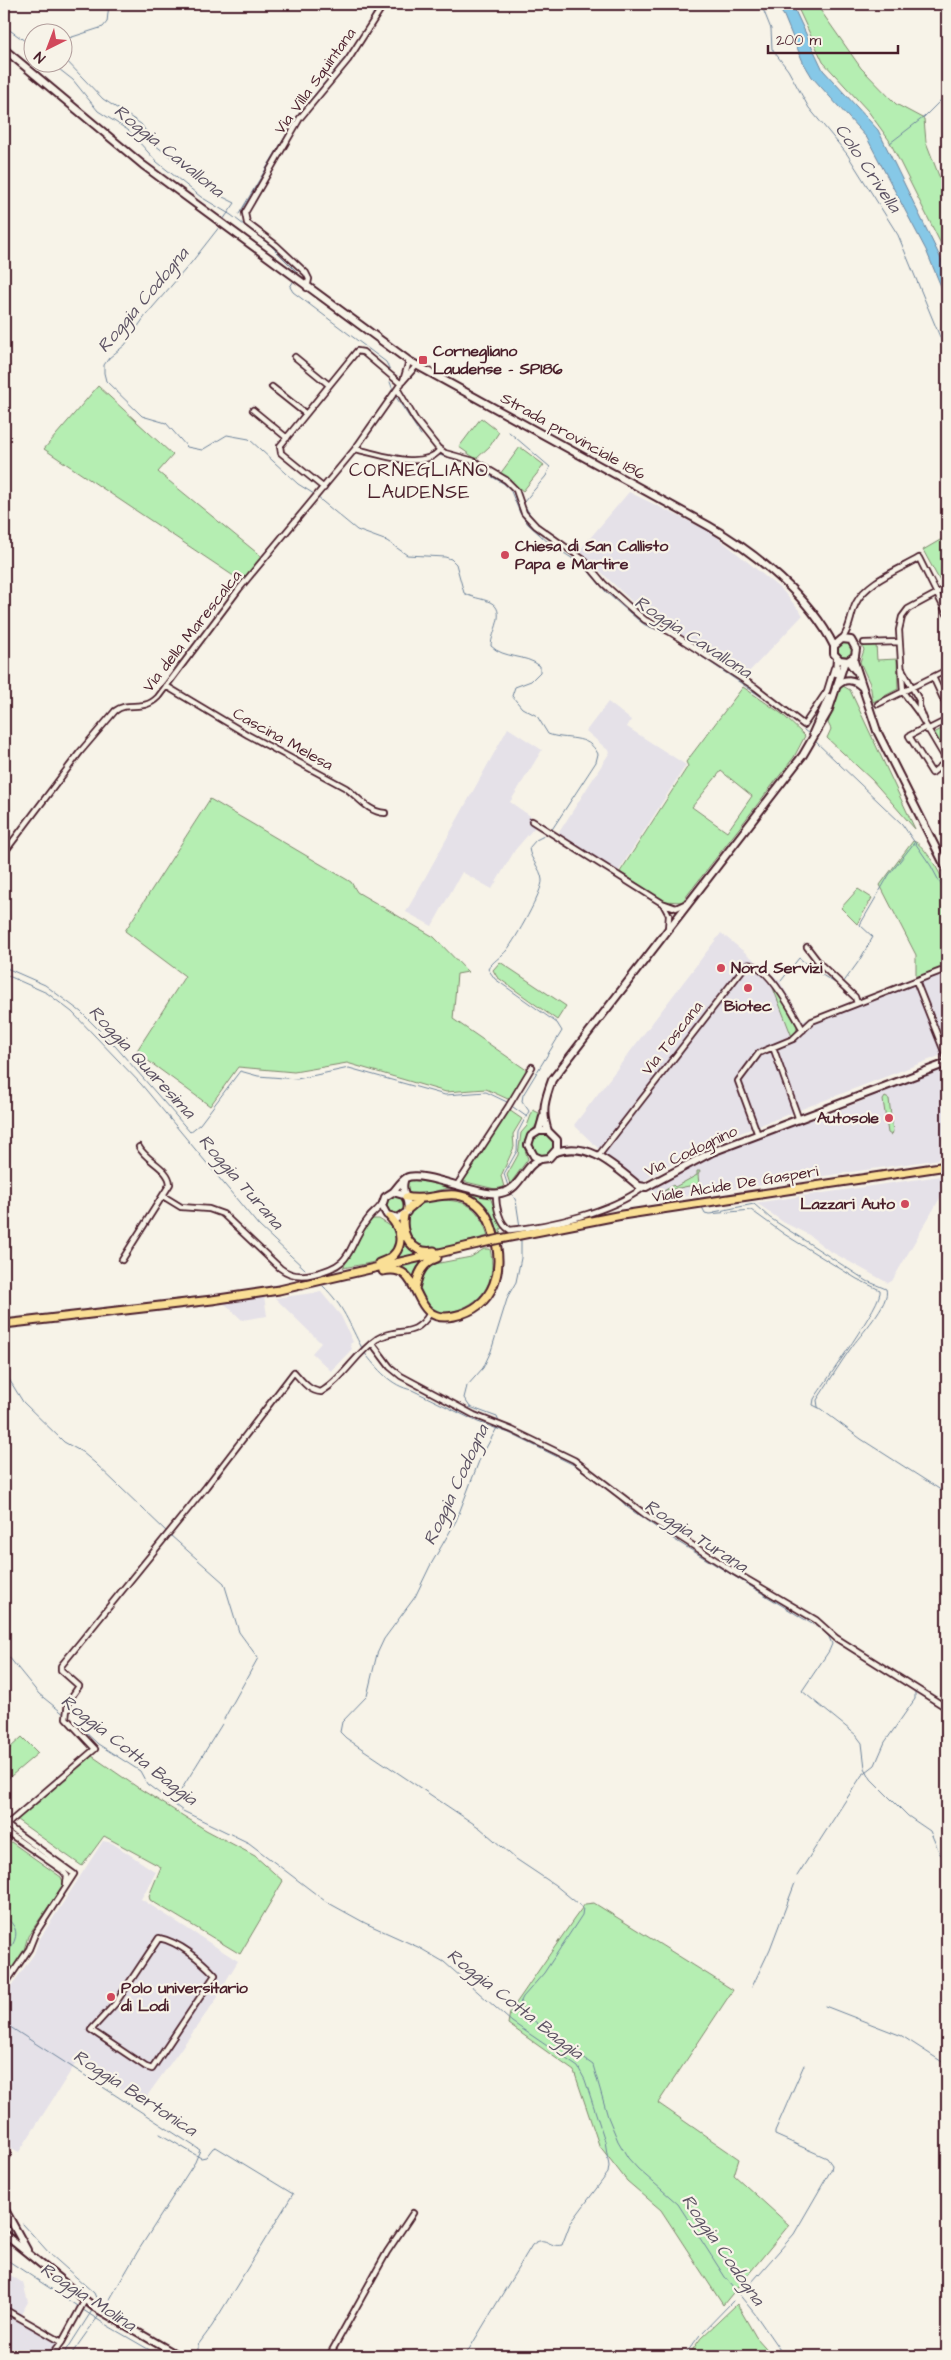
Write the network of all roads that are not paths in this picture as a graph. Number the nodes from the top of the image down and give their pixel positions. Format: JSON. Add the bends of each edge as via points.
{"nodes":[{"id":1,"x":384,"y":4,"type":"edge"},
{"id":2,"x":4,"y":49,"type":"edge"},
{"id":3,"x":307,"y":288,"type":"junction"},
{"id":4,"x":295,"y":358,"type":"dead end"},
{"id":5,"x":409,"y":361,"type":"junction"},
{"id":6,"x":416,"y":366,"type":"junction"},
{"id":7,"x":402,"y":383,"type":"junction"},
{"id":8,"x":329,"y":385,"type":"junction"},
{"id":9,"x":272,"y":386,"type":"dead end"},
{"id":10,"x":398,"y":390,"type":"junction"},
{"id":11,"x":253,"y":410,"type":"dead end"},
{"id":12,"x":306,"y":414,"type":"junction"},
{"id":13,"x":287,"y":438,"type":"junction"},
{"id":14,"x":355,"y":449,"type":"junction"},
{"id":15,"x":440,"y":450,"type":"junction"},
{"id":16,"x":324,"y":488,"type":"junction"},
{"id":17,"x":947,"y":588,"type":"edge"},
{"id":18,"x":936,"y":593,"type":"junction"},
{"id":19,"x":947,"y":614,"type":"edge"},
{"id":20,"x":850,"y":624,"type":"junction"},
{"id":21,"x":822,"y":626,"type":"junction"},
{"id":22,"x":842,"y":639,"type":"junction"},
{"id":23,"x":854,"y":642,"type":"junction"},
{"id":24,"x":899,"y":642,"type":"junction"},
{"id":25,"x":864,"y":643,"type":"dead end"},
{"id":26,"x":834,"y":646,"type":"junction"},
{"id":27,"x":855,"y":656,"type":"junction"},
{"id":28,"x":837,"y":660,"type":"junction"},
{"id":29,"x":846,"y":661,"type":"junction"},
{"id":30,"x":901,"y":668,"type":"junction"},
{"id":31,"x":947,"y":670,"type":"edge"},
{"id":32,"x":858,"y":675,"type":"junction"},
{"id":33,"x":933,"y":677,"type":"junction"},
{"id":34,"x":166,"y":686,"type":"junction"},
{"id":35,"x":836,"y":687,"type":"junction"},
{"id":36,"x":912,"y":687,"type":"junction"},
{"id":37,"x":864,"y":689,"type":"junction"},
{"id":38,"x":903,"y":692,"type":"junction"},
{"id":39,"x":878,"y":704,"type":"dead end"},
{"id":40,"x":947,"y":707,"type":"edge"},
{"id":41,"x":947,"y":720,"type":"edge"},
{"id":42,"x":927,"y":728,"type":"junction"},
{"id":43,"x":947,"y":761,"type":"edge"},
{"id":44,"x":790,"y":771,"type":"junction"},
{"id":45,"x":385,"y":813,"type":"dead end"},
{"id":46,"x":532,"y":821,"type":"dead end"},
{"id":47,"x":4,"y":853,"type":"edge"},
{"id":48,"x":947,"y":870,"type":"edge"},
{"id":49,"x":688,"y":902,"type":"junction"},
{"id":50,"x":662,"y":903,"type":"junction"},
{"id":51,"x":668,"y":929,"type":"junction"},
{"id":52,"x":807,"y":947,"type":"dead end"},
{"id":53,"x":947,"y":972,"type":"edge"},
{"id":54,"x":916,"y":981,"type":"junction"},
{"id":55,"x":857,"y":1004,"type":"junction"},
{"id":56,"x":803,"y":1030,"type":"junction"},
{"id":57,"x":773,"y":1047,"type":"junction"},
{"id":58,"x":947,"y":1059,"type":"edge"},
{"id":59,"x":947,"y":1063,"type":"edge"},
{"id":60,"x":532,"y":1067,"type":"dead end"},
{"id":61,"x":543,"y":1117,"type":"junction"},
{"id":62,"x":799,"y":1120,"type":"junction"},
{"id":63,"x":539,"y":1130,"type":"junction"},
{"id":64,"x":548,"y":1131,"type":"junction"},
{"id":65,"x":758,"y":1135,"type":"junction"},
{"id":66,"x":557,"y":1140,"type":"junction"},
{"id":67,"x":139,"y":1147,"type":"dead end"},
{"id":68,"x":573,"y":1148,"type":"junction"},
{"id":69,"x":556,"y":1152,"type":"junction"},
{"id":70,"x":532,"y":1154,"type":"junction"},
{"id":71,"x":598,"y":1155,"type":"junction"},
{"id":72,"x":541,"y":1159,"type":"junction"},
{"id":73,"x":947,"y":1166,"type":"edge"},
{"id":74,"x":529,"y":1168,"type":"junction"},
{"id":75,"x":404,"y":1180,"type":"junction"},
{"id":76,"x":457,"y":1185,"type":"junction"},
{"id":77,"x":643,"y":1188,"type":"junction"},
{"id":78,"x":393,"y":1192,"type":"junction"},
{"id":79,"x":496,"y":1194,"type":"junction"},
{"id":80,"x":163,"y":1196,"type":"junction"},
{"id":81,"x":405,"y":1196,"type":"junction"},
{"id":82,"x":420,"y":1200,"type":"junction"},
{"id":83,"x":382,"y":1203,"type":"junction"},
{"id":84,"x":406,"y":1212,"type":"junction"},
{"id":85,"x":371,"y":1215,"type":"junction"},
{"id":86,"x":389,"y":1216,"type":"junction"},
{"id":87,"x":526,"y":1230,"type":"junction"},
{"id":88,"x":512,"y":1233,"type":"junction"},
{"id":89,"x":452,"y":1250,"type":"junction"},
{"id":90,"x":122,"y":1260,"type":"dead end"},
{"id":91,"x":358,"y":1272,"type":"junction"},
{"id":92,"x":415,"y":1290,"type":"junction"},
{"id":93,"x":430,"y":1313,"type":"junction"},
{"id":94,"x":4,"y":1324,"type":"edge"},
{"id":95,"x":372,"y":1343,"type":"junction"},
{"id":96,"x":947,"y":1708,"type":"edge"},
{"id":97,"x":4,"y":1826,"type":"edge"},
{"id":98,"x":4,"y":1986,"type":"edge"},
{"id":99,"x":91,"y":2030,"type":"joint"},
{"id":100,"x":4,"y":2152,"type":"edge"},
{"id":101,"x":4,"y":2161,"type":"edge"},
{"id":102,"x":4,"y":2208,"type":"edge"},
{"id":103,"x":413,"y":2213,"type":"dead end"},
{"id":104,"x":4,"y":2234,"type":"edge"},
{"id":105,"x":31,"y":2255,"type":"junction"},
{"id":106,"x":85,"y":2300,"type":"junction"},
{"id":107,"x":4,"y":2309,"type":"edge"},
{"id":108,"x":62,"y":2342,"type":"junction"},
{"id":109,"x":51,"y":2356,"type":"edge"},
{"id":110,"x":179,"y":2356,"type":"edge"},
{"id":111,"x":329,"y":2356,"type":"edge"}],
"edges":[{"from":1,"to":3,"type":"street","name":"Via Villa Squintana","via":[[348,60],[300,118],[245,213],[247,223],[306,273],[309,279]]},
{"from":2,"to":3,"type":"main road","name":"Strada provinciale 186","via":[[143,165]]},
{"from":3,"to":5,"type":"main road","name":"Strada provinciale 186"},
{"from":4,"to":8,"type":"street"},
{"from":5,"to":6,"type":"main road","name":"Strada provinciale 186"},
{"from":5,"to":7,"type":"street"},
{"from":6,"to":7,"type":"street"},
{"from":6,"to":21,"type":"main road","name":"Strada provinciale 186","via":[[734,541],[782,579]]},
{"from":7,"to":8,"type":"street","via":[[359,351]]},
{"from":7,"to":10,"type":"street","name":"Via della Marescalca"},
{"from":8,"to":12,"type":"street"},
{"from":9,"to":12,"type":"street"},
{"from":10,"to":14,"type":"street","name":"Via della Marescalca"},
{"from":10,"to":15,"type":"street","via":[[415,419]]},
{"from":11,"to":13,"type":"street"},
{"from":12,"to":13,"type":"street"},
{"from":13,"to":16,"type":"street","via":[[280,451]]},
{"from":14,"to":15,"type":"street","via":[[416,461],[428,459]]},
{"from":14,"to":16,"type":"street","name":"Via della Marescalca"},
{"from":15,"to":28,"type":"street","via":[[474,461],[506,480],[516,490],[524,513],[536,526],[584,560],[604,584],[639,615],[755,686],[804,725],[827,691]]},
{"from":16,"to":34,"type":"street","name":"Via della Marescalca","via":[[239,589]]},
{"from":17,"to":18,"type":"street"},
{"from":18,"to":19,"type":"street"},
{"from":18,"to":20,"type":"street","via":[[919,558],[866,591],[854,606]]},
{"from":18,"to":24,"type":"street","via":[[906,612],[900,622]]},
{"from":20,"to":22,"type":"street"},
{"from":20,"to":23,"type":"street"},
{"from":21,"to":22,"type":"main road"},
{"from":21,"to":26,"type":"main road"},
{"from":22,"to":23,"type":"main road"},
{"from":22,"to":26,"type":"main road"},
{"from":23,"to":27,"type":"main road"},
{"from":24,"to":25,"type":"street"},
{"from":24,"to":30,"type":"street"},
{"from":26,"to":28,"type":"main road"},
{"from":27,"to":29,"type":"main road"},
{"from":27,"to":32,"type":"main road"},
{"from":28,"to":29,"type":"main road"},
{"from":28,"to":44,"type":"main road","via":[[835,680],[826,706]]},
{"from":29,"to":32,"type":"main road"},
{"from":29,"to":35,"type":"main road"},
{"from":30,"to":36,"type":"street"},
{"from":30,"to":38,"type":"street"},
{"from":31,"to":33,"type":"street"},
{"from":32,"to":37,"type":"main road"},
{"from":33,"to":36,"type":"street"},
{"from":33,"to":40,"type":"street"},
{"from":34,"to":45,"type":"street","name":"Cascina Melesa","via":[[346,788],[355,798],[378,812]]},
{"from":34,"to":47,"type":"street","name":"Via della Marescalca","via":[[149,704],[115,711],[85,745]]},
{"from":35,"to":37,"type":"main road","via":[[847,680]]},
{"from":35,"to":44,"type":"main road","via":[[824,722]]},
{"from":36,"to":38,"type":"street"},
{"from":36,"to":42,"type":"street"},
{"from":37,"to":48,"type":"main road","via":[[878,731]]},
{"from":38,"to":39,"type":"street"},
{"from":38,"to":42,"type":"street"},
{"from":41,"to":42,"type":"street"},
{"from":42,"to":43,"type":"street"},
{"from":42,"to":43,"type":"street","via":[[909,736],[932,773]]},
{"from":44,"to":49,"type":"main road"},
{"from":46,"to":50,"type":"street"},
{"from":49,"to":50,"type":"street","via":[[676,908]]},
{"from":49,"to":51,"type":"main road"},
{"from":50,"to":51,"type":"street","via":[[670,916]]},
{"from":51,"to":61,"type":"main road","via":[[552,1080],[544,1102]]},
{"from":52,"to":55,"type":"street","via":[[855,997]]},
{"from":53,"to":54,"type":"street","via":[[946,969]]},
{"from":54,"to":55,"type":"street"},
{"from":54,"to":58,"type":"street"},
{"from":55,"to":56,"type":"street","via":[[812,1022]]},
{"from":56,"to":57,"type":"street","via":[[793,1040]]},
{"from":56,"to":71,"type":"street","name":"Via Toscana","via":[[776,983],[752,965],[746,965]]},
{"from":57,"to":62,"type":"street"},
{"from":57,"to":65,"type":"street","via":[[759,1053],[738,1081]]},
{"from":59,"to":62,"type":"main road","name":"Via Codognino"},
{"from":60,"to":76,"type":"street"},
{"from":61,"to":63,"type":"main road"},
{"from":61,"to":64,"type":"main road"},
{"from":62,"to":65,"type":"main road","name":"Via Codognino"},
{"from":63,"to":64,"type":"main road"},
{"from":63,"to":70,"type":"main road","via":[[529,1140]]},
{"from":64,"to":66,"type":"main road"},
{"from":65,"to":77,"type":"main road","name":"Via Codognino","via":[[712,1152]]},
{"from":66,"to":68,"type":"main road"},
{"from":66,"to":69,"type":"main road"},
{"from":67,"to":80,"type":"street","via":[[169,1178],[170,1184]]},
{"from":68,"to":69,"type":"main road"},
{"from":68,"to":71,"type":"main road"},
{"from":69,"to":72,"type":"main road"},
{"from":70,"to":72,"type":"main road"},
{"from":70,"to":74,"type":"main road"},
{"from":71,"to":77,"type":"main road"},
{"from":72,"to":74,"type":"main road"},
{"from":73,"to":87,"type":"main road","name":"Viale Alcide De Gasperi"},
{"from":74,"to":79,"type":"main road","via":[[514,1188]]},
{"from":75,"to":76,"type":"main road","via":[[414,1177]]},
{"from":75,"to":78,"type":"main road"},
{"from":75,"to":81,"type":"main road"},
{"from":76,"to":79,"type":"main road"},
{"from":77,"to":87,"type":"street","name":"Via Codognino","via":[[614,1205]]},
{"from":78,"to":81,"type":"main road"},
{"from":78,"to":83,"type":"main road"},
{"from":79,"to":88,"type":"street","via":[[504,1225]]},
{"from":80,"to":85,"type":"street","via":[[181,1207],[209,1208],[223,1214],[280,1268],[297,1276],[328,1271],[341,1264]]},
{"from":80,"to":90,"type":"street"},
{"from":81,"to":82,"type":"main road"},
{"from":81,"to":84,"type":"main road"},
{"from":82,"to":84,"type":"main road"},
{"from":82,"to":93,"type":"main road","via":[[450,1195],[476,1204],[488,1218],[499,1263],[490,1295],[473,1308],[450,1316]]},
{"from":83,"to":85,"type":"street"},
{"from":83,"to":86,"type":"main road"},
{"from":84,"to":86,"type":"main road","via":[[398,1218]]},
{"from":84,"to":89,"type":"main road","via":[[403,1228],[409,1243],[428,1252]]},
{"from":85,"to":86,"type":"street"},
{"from":86,"to":91,"type":"main road","via":[[398,1225],[402,1238],[396,1253],[384,1262]]},
{"from":87,"to":88,"type":"main road","name":"Viale Alcide De Gasperi"},
{"from":88,"to":89,"type":"main road","name":"Viale Alcide De Gasperi","bridge":true,"via":[[500,1239]]},
{"from":89,"to":91,"type":"main road"},
{"from":89,"to":92,"type":"main road","via":[[422,1267]]},
{"from":91,"to":92,"type":"main road","via":[[397,1270],[410,1278]]},
{"from":91,"to":94,"type":"main road","via":[[227,1298]]},
{"from":92,"to":93,"type":"main road"},
{"from":93,"to":95,"type":"street","via":[[415,1329],[384,1336]]},
{"from":95,"to":96,"type":"street","via":[[401,1376],[474,1416],[499,1424],[574,1460],[647,1516],[806,1613],[836,1638]]},
{"from":95,"to":97,"type":"street","via":[[321,1392],[306,1386],[294,1372],[61,1666],[61,1670],[79,1686],[68,1702],[67,1717],[94,1749]]},
{"from":97,"to":98,"type":"street","via":[[73,1872],[74,1876]]},
{"from":99,"to":99,"type":"street","via":[[115,2004],[159,1938],[169,1940],[215,1975],[152,2069]]},
{"from":100,"to":101,"type":"street","via":[[8,2156]]},
{"from":102,"to":105,"type":"main road"},
{"from":103,"to":111,"type":"street","via":[[387,2252]]},
{"from":104,"to":105,"type":"main road"},
{"from":105,"to":106,"type":"main road"},
{"from":106,"to":108,"type":"street"},
{"from":106,"to":110,"type":"main road"},
{"from":107,"to":108,"type":"street"},
{"from":108,"to":109,"type":"street"}]}
